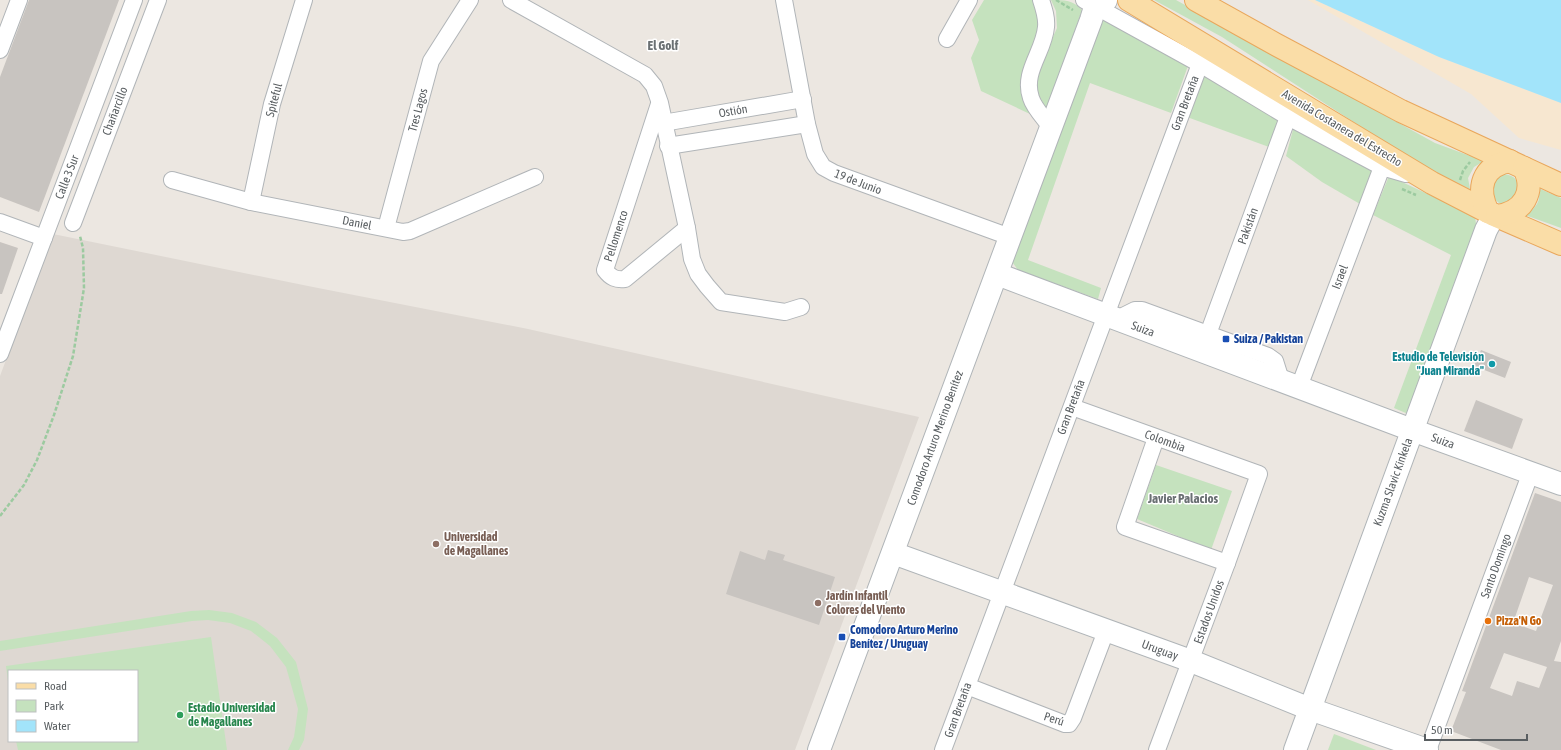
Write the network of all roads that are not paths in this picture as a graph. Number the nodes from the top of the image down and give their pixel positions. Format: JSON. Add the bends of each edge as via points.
{"nodes":[{"id":1,"x":19,"y":0,"type":"edge"},
{"id":2,"x":134,"y":0,"type":"edge"},
{"id":3,"x":158,"y":0,"type":"edge"},
{"id":4,"x":304,"y":0,"type":"edge"},
{"id":5,"x":470,"y":0,"type":"edge"},
{"id":6,"x":511,"y":0,"type":"edge"},
{"id":7,"x":784,"y":0,"type":"edge"},
{"id":8,"x":968,"y":0,"type":"edge"},
{"id":9,"x":1041,"y":0,"type":"edge"},
{"id":10,"x":1128,"y":0,"type":"edge"},
{"id":11,"x":1196,"y":0,"type":"edge"},
{"id":12,"x":1095,"y":2,"type":"edge"},
{"id":13,"x":947,"y":39,"type":"dead end"},
{"id":14,"x":0,"y":50,"type":"edge"},
{"id":15,"x":1200,"y":64,"type":"junction"},
{"id":16,"x":803,"y":99,"type":"junction"},
{"id":17,"x":660,"y":103,"type":"junction"},
{"id":18,"x":1288,"y":118,"type":"junction"},
{"id":19,"x":663,"y":122,"type":"junction"},
{"id":20,"x":808,"y":124,"type":"junction"},
{"id":21,"x":1050,"y":126,"type":"junction"},
{"id":22,"x":668,"y":146,"type":"junction"},
{"id":23,"x":1517,"y":164,"type":"junction"},
{"id":24,"x":1382,"y":167,"type":"junction"},
{"id":25,"x":535,"y":177,"type":"dead end"},
{"id":26,"x":172,"y":180,"type":"dead end"},
{"id":27,"x":1432,"y":182,"type":"junction"},
{"id":28,"x":1561,"y":185,"type":"edge"},
{"id":29,"x":252,"y":202,"type":"junction"},
{"id":30,"x":1493,"y":214,"type":"junction"},
{"id":31,"x":0,"y":222,"type":"edge"},
{"id":32,"x":73,"y":223,"type":"road end"},
{"id":33,"x":386,"y":228,"type":"junction"},
{"id":34,"x":687,"y":228,"type":"junction"},
{"id":35,"x":1010,"y":237,"type":"junction"},
{"id":36,"x":44,"y":238,"type":"junction"},
{"id":37,"x":1561,"y":244,"type":"edge"},
{"id":38,"x":997,"y":274,"type":"junction"},
{"id":39,"x":801,"y":307,"type":"dead end"},
{"id":40,"x":1111,"y":317,"type":"junction"},
{"id":41,"x":1208,"y":334,"type":"junction"},
{"id":42,"x":0,"y":354,"type":"edge"},
{"id":43,"x":1290,"y":384,"type":"junction"},
{"id":44,"x":1072,"y":407,"type":"junction"},
{"id":45,"x":1412,"y":430,"type":"junction"},
{"id":46,"x":1156,"y":438,"type":"junction"},
{"id":47,"x":1531,"y":472,"type":"junction"},
{"id":48,"x":1259,"y":474,"type":"joint"},
{"id":49,"x":1561,"y":484,"type":"edge"},
{"id":50,"x":892,"y":553,"type":"junction"},
{"id":51,"x":1227,"y":563,"type":"junction"},
{"id":52,"x":1002,"y":593,"type":"junction"},
{"id":53,"x":1106,"y":631,"type":"junction"},
{"id":54,"x":1191,"y":661,"type":"junction"},
{"id":55,"x":967,"y":686,"type":"junction"},
{"id":56,"x":1310,"y":709,"type":"junction"},
{"id":57,"x":819,"y":750,"type":"edge"},
{"id":58,"x":943,"y":750,"type":"edge"},
{"id":59,"x":1157,"y":750,"type":"edge"},
{"id":60,"x":1295,"y":750,"type":"edge"},
{"id":61,"x":1428,"y":750,"type":"edge"}],
"edges":[{"from":1,"to":14,"type":"street"},
{"from":2,"to":36,"type":"street","name":"Calle 3 Sur"},
{"from":3,"to":32,"type":"street","name":"Chañarcillo"},
{"from":4,"to":29,"type":"street","name":"Spiteful","via":[[272,104]]},
{"from":5,"to":33,"type":"street","name":"Tres Lagos","via":[[431,61]]},
{"from":6,"to":17,"type":"street","via":[[644,75],[654,86]]},
{"from":7,"to":16,"type":"street","name":"19 de Junio"},
{"from":8,"to":13,"type":"street"},
{"from":9,"to":21,"type":"street","via":[[1046,27],[1028,85],[1031,99]]},
{"from":10,"to":27,"type":"main road","name":"Avenida Costanera del Estrecho"},
{"from":11,"to":23,"type":"main road","via":[[1401,111]]},
{"from":12,"to":15,"type":"street"},
{"from":12,"to":21,"type":"street","name":"Comodoro Arturo Merino Benítez"},
{"from":15,"to":18,"type":"street"},
{"from":15,"to":40,"type":"street","name":"Gran Bretaña"},
{"from":16,"to":19,"type":"street","name":"Ostión"},
{"from":16,"to":20,"type":"street","name":"19 de Junio"},
{"from":17,"to":19,"type":"street"},
{"from":17,"to":34,"type":"street","name":"Pellomenco","via":[[605,270],[616,280],[625,279]]},
{"from":18,"to":24,"type":"street"},
{"from":18,"to":41,"type":"street","name":"Pakistán"},
{"from":19,"to":22,"type":"street"},
{"from":20,"to":22,"type":"street","name":"Ostión"},
{"from":20,"to":35,"type":"street","name":"19 de Junio","via":[[815,154],[828,170]]},
{"from":21,"to":35,"type":"street","name":"Comodoro Arturo Merino Benítez"},
{"from":22,"to":34,"type":"street"},
{"from":23,"to":28,"type":"main road"},
{"from":23,"to":30,"type":"main road","via":[[1497,165],[1484,179],[1482,192]]},
{"from":23,"to":30,"type":"main road","via":[[1529,182],[1527,197],[1510,213]]},
{"from":24,"to":27,"type":"street"},
{"from":24,"to":43,"type":"street","name":"Israel"},
{"from":25,"to":33,"type":"street","name":"Daniel","via":[[410,231]]},
{"from":26,"to":29,"type":"street","name":"Daniel"},
{"from":27,"to":30,"type":"main road","name":"Avenida Costanera del Estrecho"},
{"from":29,"to":33,"type":"street","name":"Daniel"},
{"from":30,"to":37,"type":"main road","name":"Avenida Costanera del Estrecho"},
{"from":30,"to":45,"type":"street","name":"Kuzma Slavic Kinkela"},
{"from":31,"to":36,"type":"street"},
{"from":34,"to":39,"type":"street","via":[[692,259],[698,274],[722,302],[785,312]]},
{"from":35,"to":38,"type":"street","name":"Comodoro Arturo Merino Benítez"},
{"from":36,"to":42,"type":"street","name":"Calle 3 Sur"},
{"from":38,"to":40,"type":"street","name":"Suiza"},
{"from":38,"to":50,"type":"street","name":"Comodoro Arturo Merino Benítez"},
{"from":40,"to":41,"type":"street","name":"Suiza","via":[[1142,310]]},
{"from":40,"to":43,"type":"street","name":"Suiza"},
{"from":40,"to":44,"type":"street","name":"Gran Bretaña"},
{"from":41,"to":43,"type":"street","name":"Suiza","via":[[1268,356]]},
{"from":43,"to":45,"type":"street","name":"Suiza"},
{"from":44,"to":46,"type":"street","name":"Colombia"},
{"from":44,"to":52,"type":"street","name":"Gran Bretaña"},
{"from":45,"to":47,"type":"street","name":"Suiza"},
{"from":45,"to":56,"type":"street","name":"Kuzma Slavic Kinkela"},
{"from":46,"to":48,"type":"street","name":"Colombia"},
{"from":46,"to":51,"type":"street","via":[[1125,527]]},
{"from":47,"to":49,"type":"street","name":"Suiza"},
{"from":47,"to":61,"type":"street","name":"Santo Domingo"},
{"from":48,"to":51,"type":"street","name":"Estados Unidos"},
{"from":50,"to":52,"type":"street","name":"Uruguay"},
{"from":50,"to":57,"type":"street","name":"Comodoro Arturo Merino Benítez"},
{"from":51,"to":54,"type":"street","name":"Estados Unidos"},
{"from":52,"to":53,"type":"street","name":"Uruguay"},
{"from":52,"to":55,"type":"street","name":"Gran Bretaña"},
{"from":53,"to":54,"type":"street","name":"Uruguay"},
{"from":53,"to":55,"type":"street","name":"Perú","via":[[1069,724]]},
{"from":54,"to":56,"type":"street","name":"Uruguay"},
{"from":54,"to":59,"type":"street","name":"Estados Unidos"},
{"from":55,"to":58,"type":"street","name":"Gran Bretaña"},
{"from":56,"to":60,"type":"street","name":"Kuzma Slavic Kinkela"},
{"from":56,"to":61,"type":"street","name":"Uruguay"}]}
